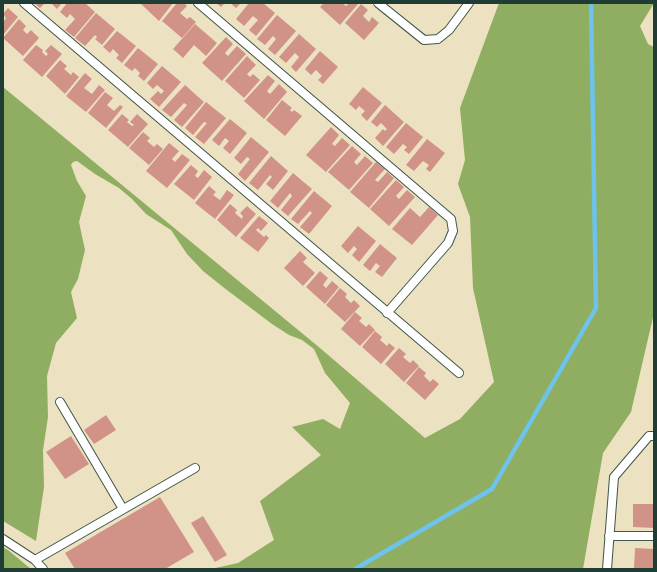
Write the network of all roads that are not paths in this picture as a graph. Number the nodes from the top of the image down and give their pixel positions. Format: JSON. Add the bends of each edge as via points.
{"nodes":[{"id":1,"x":24,"y":3,"type":"edge"},
{"id":2,"x":198,"y":3,"type":"edge"},
{"id":3,"x":378,"y":3,"type":"edge"},
{"id":4,"x":469,"y":3,"type":"edge"},
{"id":5,"x":387,"y":312,"type":"junction"},
{"id":6,"x":459,"y":374,"type":"dead end"},
{"id":7,"x":60,"y":402,"type":"dead end"},
{"id":8,"x":654,"y":436,"type":"edge"},
{"id":9,"x":194,"y":468,"type":"dead end"},
{"id":10,"x":123,"y":509,"type":"junction"},
{"id":11,"x":610,"y":536,"type":"junction"},
{"id":12,"x":654,"y":536,"type":"edge"},
{"id":13,"x":3,"y":538,"type":"edge"},
{"id":14,"x":35,"y":560,"type":"junction"},
{"id":15,"x":43,"y":569,"type":"edge"},
{"id":16,"x":607,"y":569,"type":"edge"}],
"edges":[{"from":1,"to":5,"type":"lane"},
{"from":2,"to":5,"type":"lane","via":[[451,220],[454,231],[448,243]]},
{"from":3,"to":4,"type":"lane","via":[[424,40],[438,39],[449,30]]},
{"from":5,"to":6,"type":"lane"},
{"from":7,"to":10,"type":"lane"},
{"from":8,"to":11,"type":"lane","via":[[649,436],[614,477]]},
{"from":9,"to":10,"type":"lane"},
{"from":10,"to":14,"type":"lane"},
{"from":11,"to":12,"type":"lane"},
{"from":11,"to":16,"type":"lane"},
{"from":13,"to":14,"type":"lane"},
{"from":14,"to":15,"type":"lane"}]}
